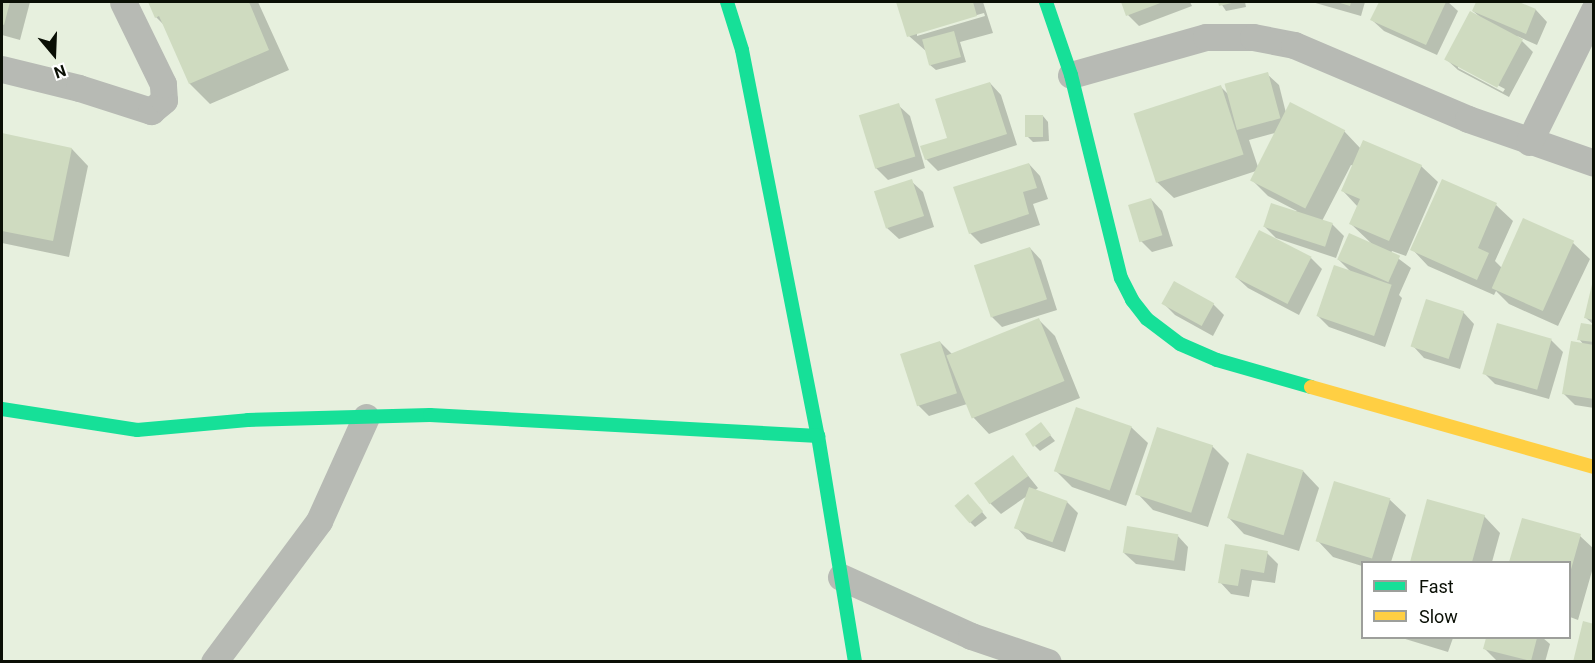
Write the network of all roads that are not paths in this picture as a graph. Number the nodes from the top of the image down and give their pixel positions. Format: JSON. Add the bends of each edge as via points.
{"nodes":[{"id":1,"x":123,"y":2,"type":"edge"},
{"id":2,"x":727,"y":2,"type":"edge"},
{"id":3,"x":1046,"y":2,"type":"edge"},
{"id":4,"x":1593,"y":10,"type":"edge"},
{"id":5,"x":2,"y":69,"type":"edge"},
{"id":6,"x":1071,"y":75,"type":"junction"},
{"id":7,"x":1529,"y":142,"type":"junction"},
{"id":8,"x":1593,"y":163,"type":"edge"},
{"id":9,"x":2,"y":409,"type":"edge"},
{"id":10,"x":366,"y":417,"type":"junction"},
{"id":11,"x":818,"y":436,"type":"junction"},
{"id":12,"x":1593,"y":467,"type":"edge"},
{"id":13,"x":841,"y":577,"type":"junction"},
{"id":14,"x":214,"y":662,"type":"edge"},
{"id":15,"x":855,"y":662,"type":"edge"},
{"id":16,"x":1048,"y":662,"type":"edge"}],
"edges":[{"from":1,"to":5,"type":"street","via":[[163,84],[164,100],[151,111]]},
{"from":2,"to":11,"type":"street","via":[[742,50]]},
{"from":3,"to":6,"type":"street"},
{"from":4,"to":7,"type":"street"},
{"from":6,"to":7,"type":"street","via":[[1206,37],[1253,37],[1294,45]]},
{"from":6,"to":12,"type":"street","via":[[1121,278],[1147,319],[1180,344],[1217,360]]},
{"from":7,"to":8,"type":"street"},
{"from":9,"to":10,"type":"street","via":[[136,430],[248,420]]},
{"from":10,"to":11,"type":"street","via":[[430,416]]},
{"from":10,"to":14,"type":"street","via":[[320,521]]},
{"from":11,"to":13,"type":"street"},
{"from":13,"to":15,"type":"street"},
{"from":13,"to":16,"type":"street","via":[[970,636]]}]}
